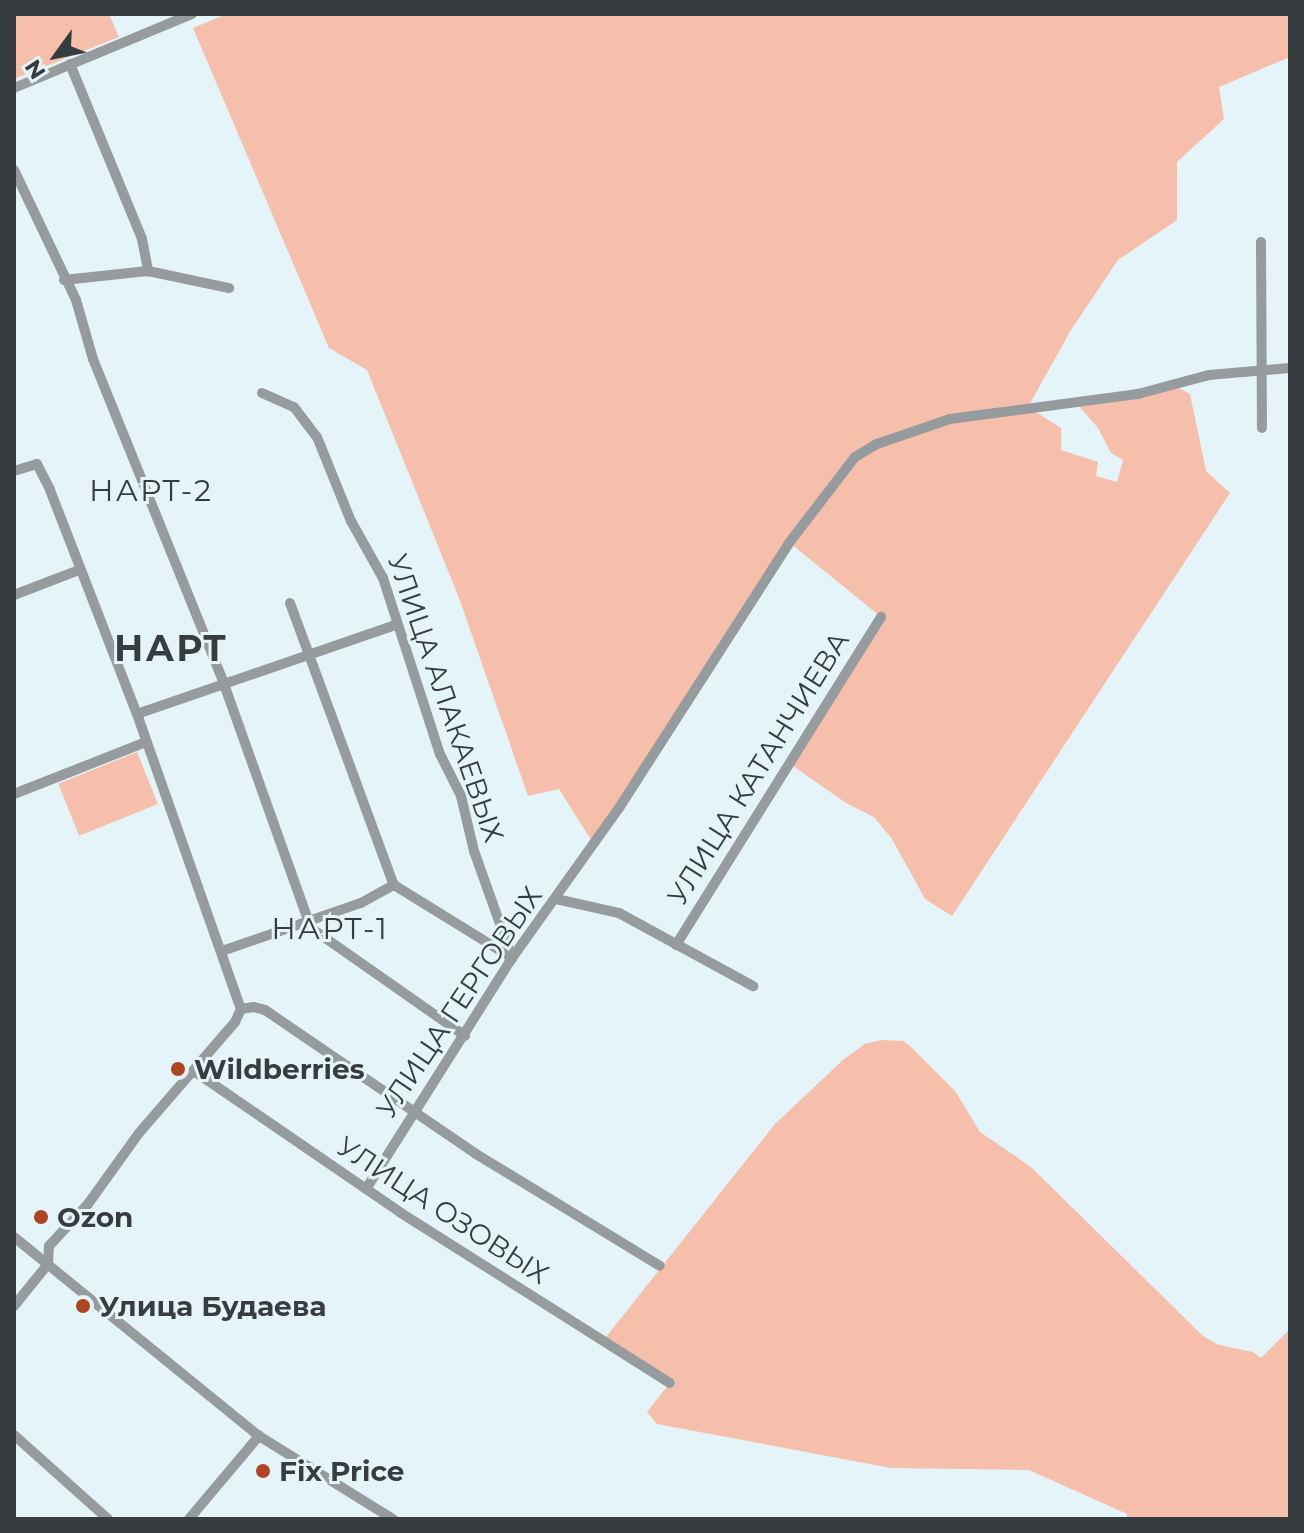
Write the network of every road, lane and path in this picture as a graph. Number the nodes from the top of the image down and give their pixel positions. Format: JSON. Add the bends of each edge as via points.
{"nodes":[{"id":1,"x":192,"y":14,"type":"edge"},
{"id":2,"x":70,"y":64,"type":"junction"},
{"id":3,"x":14,"y":88,"type":"edge"},
{"id":4,"x":14,"y":170,"type":"edge"},
{"id":5,"x":1261,"y":242,"type":"dead end"},
{"id":6,"x":148,"y":271,"type":"junction"},
{"id":7,"x":64,"y":280,"type":"junction"},
{"id":8,"x":229,"y":288,"type":"dead end"},
{"id":9,"x":1290,"y":368,"type":"edge"},
{"id":10,"x":1261,"y":370,"type":"junction"},
{"id":11,"x":262,"y":393,"type":"dead end"},
{"id":12,"x":1262,"y":428,"type":"dead end"},
{"id":13,"x":14,"y":471,"type":"edge"},
{"id":14,"x":79,"y":570,"type":"junction"},
{"id":15,"x":14,"y":595,"type":"edge"},
{"id":16,"x":290,"y":603,"type":"dead end"},
{"id":17,"x":881,"y":617,"type":"dead end"},
{"id":18,"x":396,"y":625,"type":"junction"},
{"id":19,"x":309,"y":654,"type":"junction"},
{"id":20,"x":224,"y":684,"type":"junction"},
{"id":21,"x":137,"y":714,"type":"junction"},
{"id":22,"x":146,"y":742,"type":"junction"},
{"id":23,"x":14,"y":794,"type":"edge"},
{"id":24,"x":394,"y":885,"type":"junction"},
{"id":25,"x":556,"y":899,"type":"junction"},
{"id":26,"x":308,"y":922,"type":"junction"},
{"id":27,"x":676,"y":945,"type":"junction"},
{"id":28,"x":222,"y":951,"type":"junction"},
{"id":29,"x":512,"y":958,"type":"junction"},
{"id":30,"x":753,"y":986,"type":"dead end"},
{"id":31,"x":241,"y":1009,"type":"junction"},
{"id":32,"x":465,"y":1036,"type":"junction"},
{"id":33,"x":194,"y":1071,"type":"junction"},
{"id":34,"x":414,"y":1111,"type":"junction"},
{"id":35,"x":366,"y":1189,"type":"junction"},
{"id":36,"x":14,"y":1237,"type":"edge"},
{"id":37,"x":48,"y":1264,"type":"junction"},
{"id":38,"x":660,"y":1266,"type":"dead end"},
{"id":39,"x":14,"y":1306,"type":"edge"},
{"id":40,"x":670,"y":1383,"type":"dead end"},
{"id":41,"x":14,"y":1435,"type":"edge"},
{"id":42,"x":259,"y":1436,"type":"junction"},
{"id":43,"x":108,"y":1519,"type":"edge"},
{"id":44,"x":189,"y":1519,"type":"edge"},
{"id":45,"x":393,"y":1519,"type":"edge"}],
"edges":[{"from":1,"to":2,"type":"street"},
{"from":2,"to":3,"type":"street"},
{"from":2,"to":6,"type":"street","via":[[142,239]]},
{"from":4,"to":7,"type":"street"},
{"from":5,"to":10,"type":"street"},
{"from":6,"to":7,"type":"street"},
{"from":6,"to":8,"type":"street"},
{"from":7,"to":20,"type":"street"},
{"from":9,"to":10,"type":"street","name":"УЛИЦА ГЕРГОВЫХ"},
{"from":10,"to":12,"type":"street"},
{"from":10,"to":25,"type":"street","name":"УЛИЦА ГЕРГОВЫХ","via":[[1209,375],[1138,394],[950,419],[855,457],[789,543]]},
{"from":11,"to":18,"type":"street","name":"УЛИЦА АЛАКАЕВЫХ","via":[[294,407],[317,437],[351,521],[383,578]]},
{"from":13,"to":14,"type":"street","via":[[39,466]]},
{"from":14,"to":15,"type":"street"},
{"from":14,"to":21,"type":"street"},
{"from":16,"to":19,"type":"street"},
{"from":17,"to":27,"type":"street","name":"УЛИЦА КАТАНЧИЕВА"},
{"from":18,"to":19,"type":"street"},
{"from":18,"to":29,"type":"street","name":"УЛИЦА АЛАКАЕВЫХ","via":[[440,754],[461,796],[474,851]]},
{"from":19,"to":20,"type":"street"},
{"from":19,"to":24,"type":"street"},
{"from":20,"to":21,"type":"street"},
{"from":20,"to":26,"type":"street"},
{"from":21,"to":22,"type":"street"},
{"from":22,"to":23,"type":"street"},
{"from":22,"to":28,"type":"street"},
{"from":24,"to":26,"type":"street","via":[[374,898]]},
{"from":24,"to":29,"type":"street"},
{"from":25,"to":27,"type":"street","via":[[619,913]]},
{"from":25,"to":29,"type":"street","name":"УЛИЦА ГЕРГОВЫХ"},
{"from":26,"to":28,"type":"street"},
{"from":26,"to":32,"type":"street","via":[[331,946]]},
{"from":27,"to":30,"type":"street"},
{"from":28,"to":31,"type":"street"},
{"from":29,"to":32,"type":"street","name":"УЛИЦА ГЕРГОВЫХ"},
{"from":31,"to":33,"type":"street"},
{"from":31,"to":34,"type":"street","via":[[265,1010]]},
{"from":32,"to":34,"type":"street","name":"УЛИЦА ГЕРГОВЫХ"},
{"from":33,"to":35,"type":"street","name":"УЛИЦА ОЗОВЫХ"},
{"from":33,"to":37,"type":"street","via":[[49,1246]]},
{"from":34,"to":35,"type":"street","name":"УЛИЦА ГЕРГОВЫХ"},
{"from":34,"to":38,"type":"street"},
{"from":35,"to":40,"type":"street","name":"УЛИЦА ОЗОВЫХ"},
{"from":36,"to":37,"type":"street"},
{"from":37,"to":39,"type":"street"},
{"from":37,"to":42,"type":"street"},
{"from":41,"to":43,"type":"street"},
{"from":42,"to":44,"type":"street"},
{"from":42,"to":45,"type":"street"}]}
